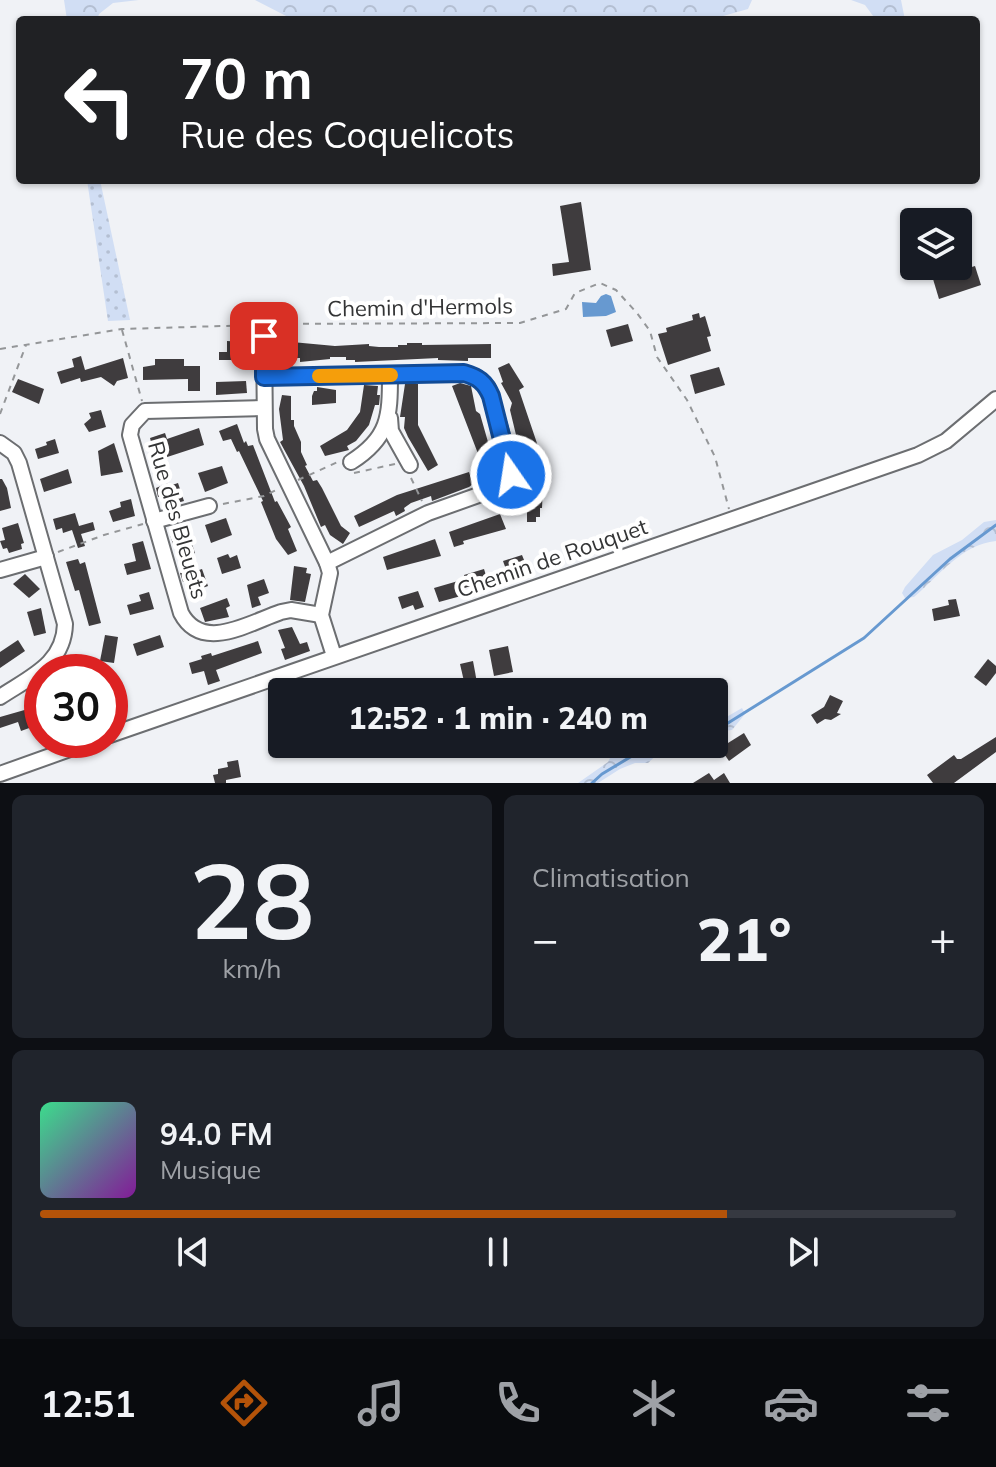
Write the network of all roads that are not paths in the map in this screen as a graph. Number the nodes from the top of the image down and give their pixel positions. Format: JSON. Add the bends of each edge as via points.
{"nodes":[{"id":1,"x":264,"y":330,"type":"road end"},
{"id":2,"x":390,"y":375,"type":"junction"},
{"id":3,"x":264,"y":377,"type":"junction"},
{"id":4,"x":996,"y":399,"type":"edge"},
{"id":5,"x":264,"y":408,"type":"junction"},
{"id":6,"x":390,"y":409,"type":"junction"},
{"id":7,"x":0,"y":443,"type":"edge"},
{"id":8,"x":351,"y":462,"type":"road end"},
{"id":9,"x":408,"y":468,"type":"road end"},
{"id":10,"x":209,"y":506,"type":"dead end"},
{"id":11,"x":154,"y":521,"type":"junction"},
{"id":12,"x":46,"y":557,"type":"junction"},
{"id":13,"x":327,"y":563,"type":"junction"},
{"id":14,"x":0,"y":570,"type":"edge"},
{"id":15,"x":321,"y":615,"type":"junction"},
{"id":16,"x":334,"y":656,"type":"junction"},
{"id":17,"x":0,"y":697,"type":"edge"},
{"id":18,"x":128,"y":729,"type":"edge"},
{"id":19,"x":45,"y":758,"type":"edge"},
{"id":20,"x":0,"y":774,"type":"edge"}],
"edges":[{"from":1,"to":3,"type":"street"},
{"from":2,"to":3,"type":"street"},
{"from":2,"to":6,"type":"street"},
{"from":2,"to":13,"type":"street","via":[[476,377],[491,396],[511,475],[501,487],[428,513]]},
{"from":3,"to":5,"type":"street"},
{"from":4,"to":16,"type":"street","name":"Chemin de Rouquet","via":[[946,441],[918,455]]},
{"from":5,"to":11,"type":"street","name":"Rue des Bleuets","via":[[145,411],[130,435]]},
{"from":5,"to":13,"type":"street","via":[[267,439]]},
{"from":6,"to":8,"type":"street","via":[[382,433]]},
{"from":6,"to":9,"type":"street","via":[[391,431]]},
{"from":7,"to":12,"type":"street","via":[[19,463]]},
{"from":10,"to":11,"type":"street"},
{"from":11,"to":15,"type":"street","name":"Rue des Bleuets","via":[[181,613],[196,631],[216,634],[291,610]]},
{"from":12,"to":14,"type":"street"},
{"from":12,"to":17,"type":"street","via":[[65,640],[47,664]]},
{"from":13,"to":15,"type":"street","via":[[330,573]]},
{"from":15,"to":16,"type":"street"},
{"from":16,"to":18,"type":"street","name":"Chemin de Rouquet"},
{"from":19,"to":20,"type":"street"}]}
